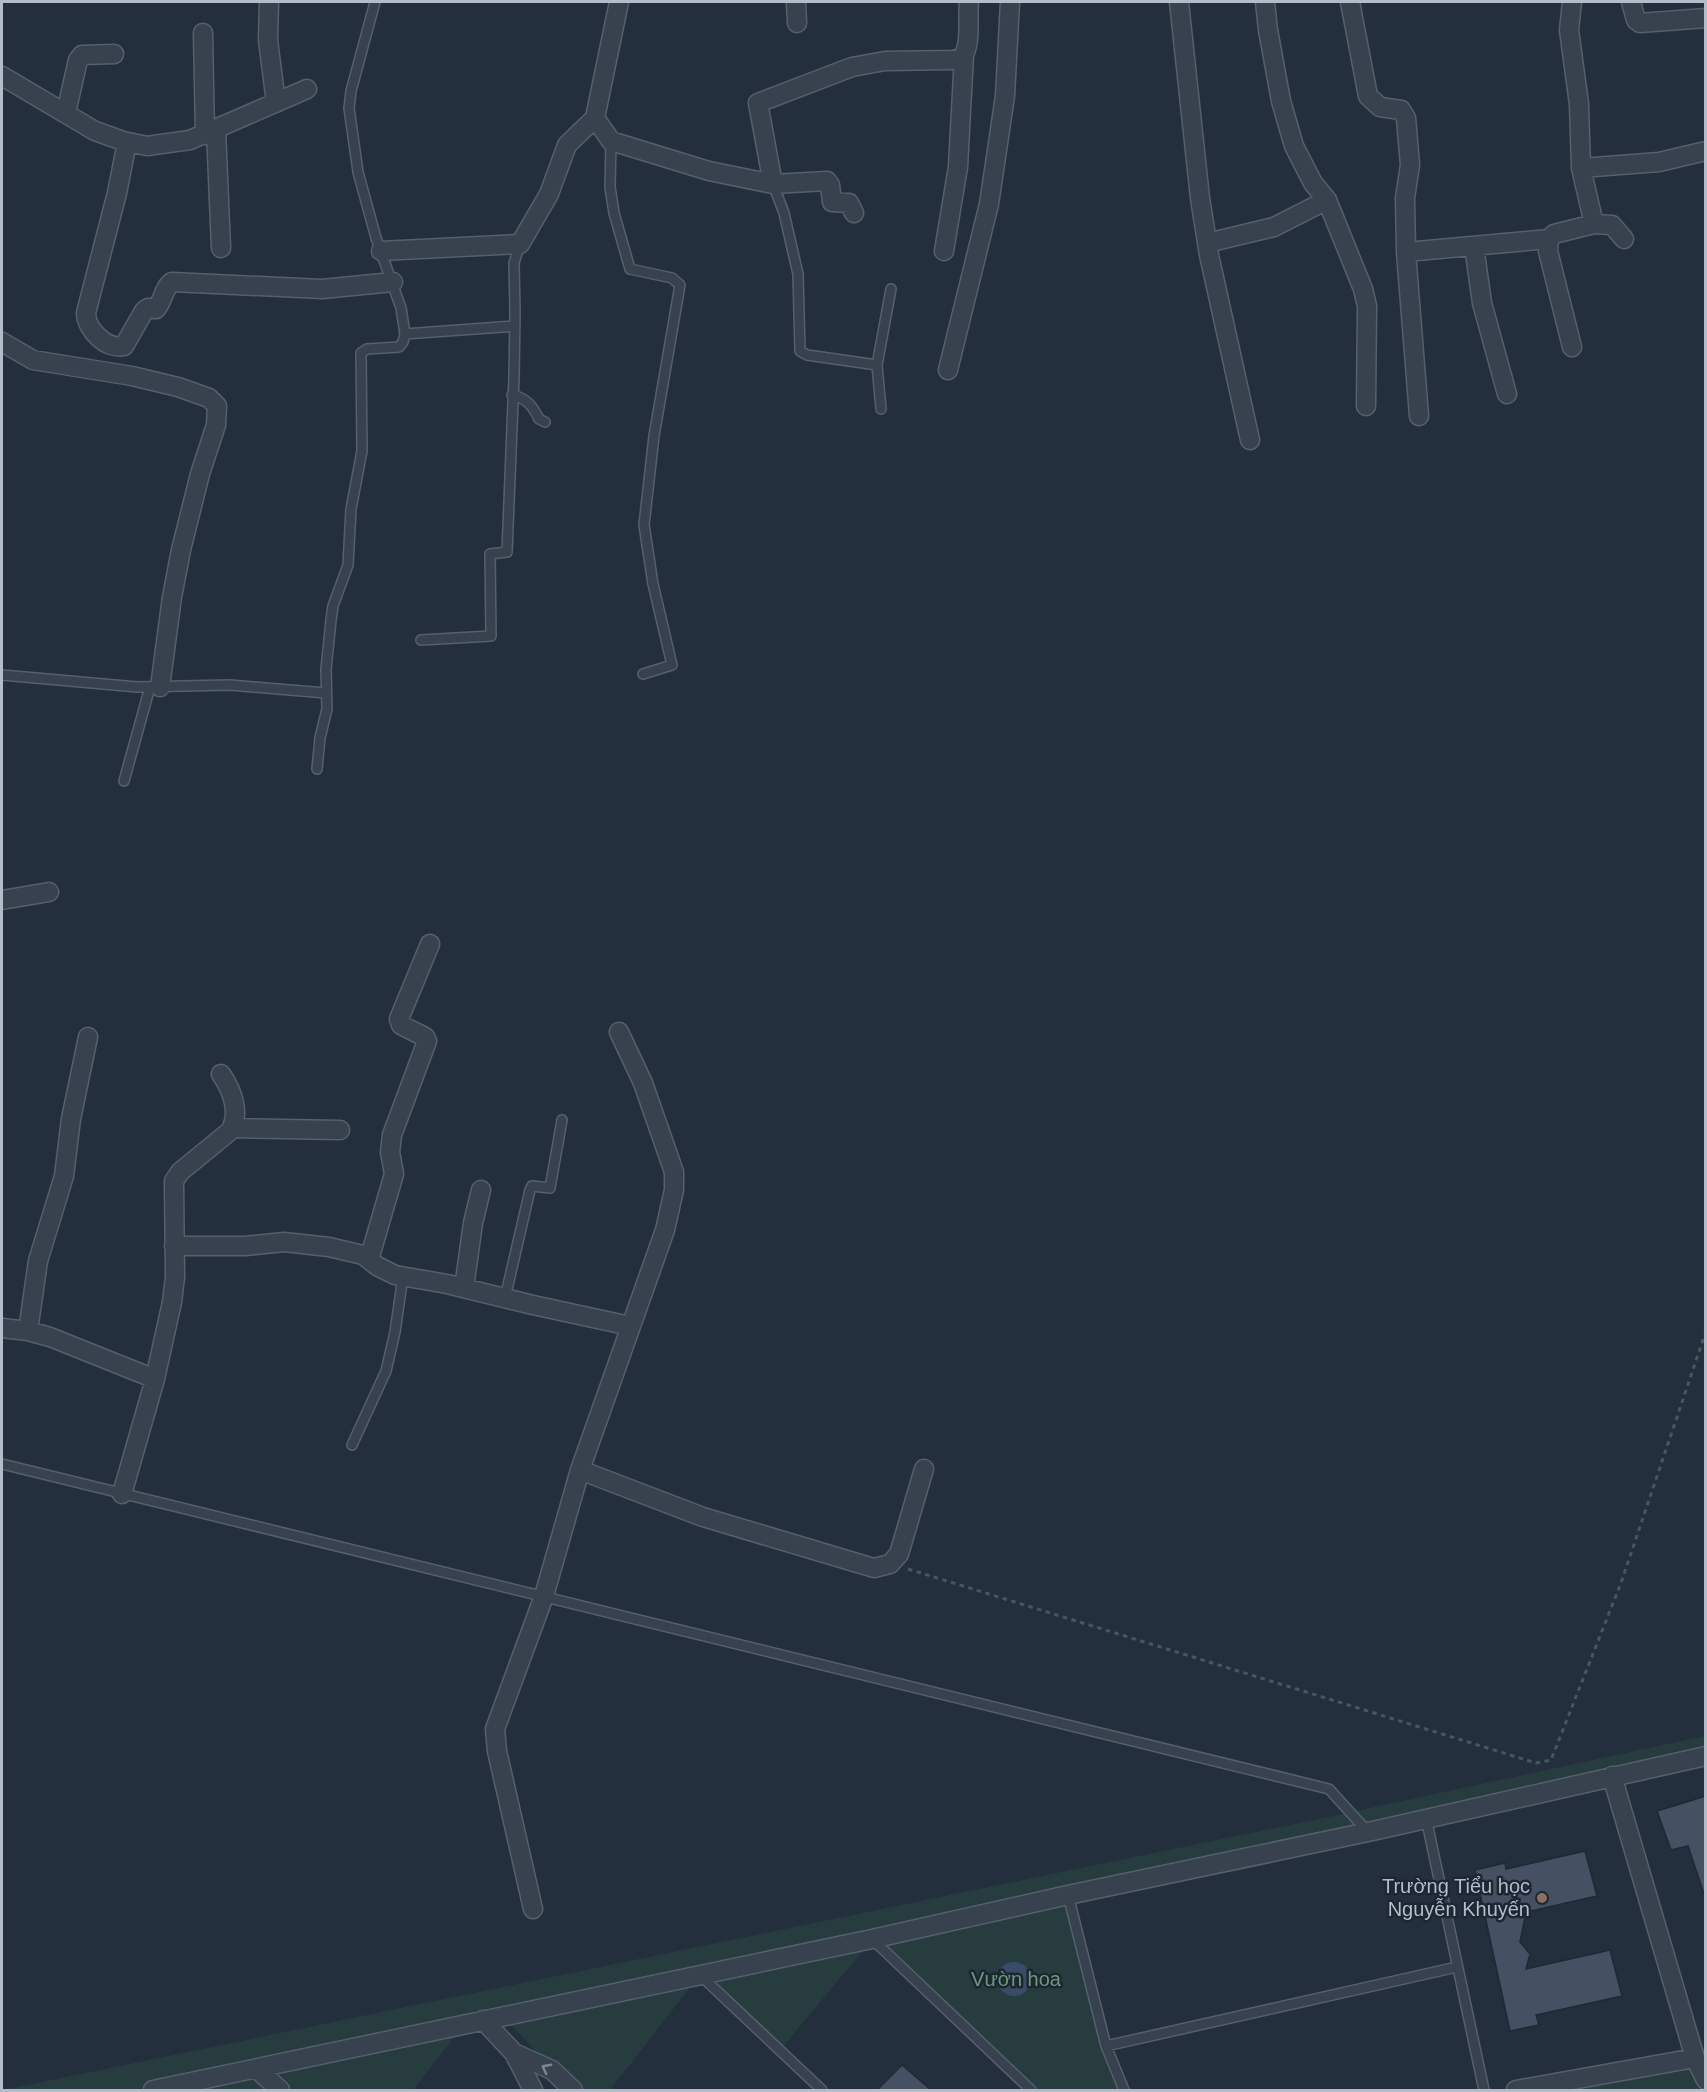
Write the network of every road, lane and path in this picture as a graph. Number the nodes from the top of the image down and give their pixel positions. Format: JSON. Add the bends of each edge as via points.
{"nodes":[{"id":1,"x":269,"y":2,"type":"edge"},
{"id":2,"x":375,"y":2,"type":"edge"},
{"id":3,"x":619,"y":2,"type":"edge"},
{"id":4,"x":796,"y":2,"type":"edge"},
{"id":5,"x":969,"y":2,"type":"edge"},
{"id":6,"x":1010,"y":2,"type":"edge"},
{"id":7,"x":1179,"y":2,"type":"edge"},
{"id":8,"x":1265,"y":2,"type":"edge"},
{"id":9,"x":1350,"y":2,"type":"edge"},
{"id":10,"x":1572,"y":2,"type":"edge"},
{"id":11,"x":1631,"y":2,"type":"edge"},
{"id":12,"x":1706,"y":18,"type":"edge"},
{"id":13,"x":797,"y":22,"type":"dead end"},
{"id":14,"x":203,"y":33,"type":"dead end"},
{"id":15,"x":114,"y":54,"type":"dead end"},
{"id":16,"x":964,"y":55,"type":"junction"},
{"id":17,"x":2,"y":76,"type":"edge"},
{"id":18,"x":308,"y":89,"type":"dead end"},
{"id":19,"x":276,"y":103,"type":"junction"},
{"id":20,"x":66,"y":113,"type":"junction"},
{"id":21,"x":595,"y":118,"type":"junction"},
{"id":22,"x":211,"y":132,"type":"junction"},
{"id":23,"x":610,"y":141,"type":"junction"},
{"id":24,"x":127,"y":142,"type":"junction"},
{"id":25,"x":1706,"y":151,"type":"edge"},
{"id":26,"x":1581,"y":168,"type":"junction"},
{"id":27,"x":773,"y":184,"type":"junction"},
{"id":28,"x":1327,"y":200,"type":"junction"},
{"id":29,"x":854,"y":213,"type":"dead end"},
{"id":30,"x":1594,"y":224,"type":"junction"},
{"id":31,"x":1549,"y":239,"type":"junction"},
{"id":32,"x":1624,"y":239,"type":"dead end"},
{"id":33,"x":1207,"y":243,"type":"junction"},
{"id":34,"x":520,"y":244,"type":"junction"},
{"id":35,"x":1474,"y":246,"type":"junction"},
{"id":36,"x":221,"y":249,"type":"dead end"},
{"id":37,"x":381,"y":251,"type":"junction"},
{"id":38,"x":944,"y":251,"type":"dead end"},
{"id":39,"x":1407,"y":252,"type":"junction"},
{"id":40,"x":393,"y":282,"type":"junction"},
{"id":41,"x":891,"y":289,"type":"dead end"},
{"id":42,"x":515,"y":326,"type":"junction"},
{"id":43,"x":405,"y":334,"type":"junction"},
{"id":44,"x":2,"y":342,"type":"edge"},
{"id":45,"x":1572,"y":347,"type":"dead end"},
{"id":46,"x":877,"y":365,"type":"junction"},
{"id":47,"x":948,"y":370,"type":"dead end"},
{"id":48,"x":1507,"y":394,"type":"dead end"},
{"id":49,"x":512,"y":395,"type":"junction"},
{"id":50,"x":1366,"y":406,"type":"dead end"},
{"id":51,"x":880,"y":409,"type":"dead end"},
{"id":52,"x":1419,"y":416,"type":"dead end"},
{"id":53,"x":545,"y":422,"type":"dead end"},
{"id":54,"x":1250,"y":440,"type":"dead end"},
{"id":55,"x":421,"y":640,"type":"dead end"},
{"id":56,"x":644,"y":674,"type":"dead end"},
{"id":57,"x":2,"y":675,"type":"edge"},
{"id":58,"x":155,"y":687,"type":"junction"},
{"id":59,"x":326,"y":693,"type":"junction"},
{"id":60,"x":317,"y":769,"type":"dead end"},
{"id":61,"x":124,"y":781,"type":"dead end"},
{"id":62,"x":49,"y":892,"type":"dead end"},
{"id":63,"x":2,"y":900,"type":"edge"},
{"id":64,"x":430,"y":944,"type":"dead end"},
{"id":65,"x":619,"y":1032,"type":"dead end"},
{"id":66,"x":88,"y":1037,"type":"dead end"},
{"id":67,"x":221,"y":1074,"type":"dead end"},
{"id":68,"x":562,"y":1120,"type":"dead end"},
{"id":69,"x":232,"y":1128,"type":"junction"},
{"id":70,"x":340,"y":1130,"type":"dead end"},
{"id":71,"x":481,"y":1190,"type":"dead end"},
{"id":72,"x":174,"y":1246,"type":"junction"},
{"id":73,"x":369,"y":1260,"type":"junction"},
{"id":74,"x":403,"y":1276,"type":"junction"},
{"id":75,"x":464,"y":1287,"type":"junction"},
{"id":76,"x":505,"y":1298,"type":"junction"},
{"id":77,"x":630,"y":1326,"type":"junction"},
{"id":78,"x":2,"y":1328,"type":"edge"},
{"id":79,"x":28,"y":1331,"type":"junction"},
{"id":80,"x":1706,"y":1331,"type":"edge"},
{"id":81,"x":155,"y":1379,"type":"junction"},
{"id":82,"x":352,"y":1445,"type":"dead end"},
{"id":83,"x":2,"y":1464,"type":"edge"},
{"id":84,"x":924,"y":1469,"type":"dead end"},
{"id":85,"x":580,"y":1470,"type":"junction"},
{"id":86,"x":122,"y":1494,"type":"junction"},
{"id":87,"x":890,"y":1564,"type":"junction"},
{"id":88,"x":544,"y":1596,"type":"junction"},
{"id":89,"x":1706,"y":1756,"type":"edge"},
{"id":90,"x":1612,"y":1776,"type":"junction"},
{"id":91,"x":1426,"y":1818,"type":"junction"},
{"id":92,"x":1368,"y":1832,"type":"junction"},
{"id":93,"x":1068,"y":1895,"type":"junction"},
{"id":94,"x":533,"y":1909,"type":"dead end"},
{"id":95,"x":872,"y":1939,"type":"junction"},
{"id":96,"x":1458,"y":1967,"type":"junction"},
{"id":97,"x":700,"y":1975,"type":"junction"},
{"id":98,"x":483,"y":2020,"type":"junction"},
{"id":99,"x":1106,"y":2046,"type":"junction"},
{"id":100,"x":514,"y":2053,"type":"junction"},
{"id":101,"x":1695,"y":2058,"type":"junction"},
{"id":102,"x":257,"y":2069,"type":"junction"},
{"id":103,"x":1706,"y":2080,"type":"edge"},
{"id":104,"x":187,"y":2087,"type":"edge"},
{"id":105,"x":153,"y":2091,"type":"edge"},
{"id":106,"x":280,"y":2091,"type":"edge"},
{"id":107,"x":532,"y":2091,"type":"edge"},
{"id":108,"x":573,"y":2091,"type":"edge"},
{"id":109,"x":822,"y":2091,"type":"edge"},
{"id":110,"x":1031,"y":2091,"type":"edge"},
{"id":111,"x":1124,"y":2091,"type":"edge"},
{"id":112,"x":1484,"y":2091,"type":"edge"},
{"id":113,"x":1516,"y":2091,"type":"edge"}],
"edges":[{"from":1,"to":19,"type":"street","via":[[268,40]]},
{"from":2,"to":37,"type":"lane","via":[[349,108],[358,172]]},
{"from":3,"to":21,"type":"street"},
{"from":4,"to":13,"type":"street"},
{"from":5,"to":16,"type":"street"},
{"from":6,"to":47,"type":"street","via":[[1005,96],[989,204]]},
{"from":7,"to":33,"type":"street"},
{"from":8,"to":28,"type":"street","via":[[1281,101],[1293,146],[1312,183]]},
{"from":9,"to":39,"type":"street","via":[[1368,96],[1380,107],[1401,110],[1406,118],[1410,165]]},
{"from":10,"to":26,"type":"street","via":[[1569,30],[1579,104]]},
{"from":11,"to":12,"type":"street","via":[[1640,23]]},
{"from":14,"to":22,"type":"street"},
{"from":15,"to":20,"type":"street","via":[[82,55]]},
{"from":16,"to":27,"type":"street","via":[[952,60],[885,61],[852,67],[758,103]]},
{"from":16,"to":38,"type":"street","via":[[958,167]]},
{"from":17,"to":20,"type":"street"},
{"from":18,"to":19,"type":"street"},
{"from":19,"to":22,"type":"street"},
{"from":20,"to":24,"type":"street","via":[[95,131]]},
{"from":21,"to":23,"type":"street"},
{"from":21,"to":34,"type":"street","via":[[567,145],[549,194]]},
{"from":22,"to":24,"type":"street","via":[[190,140],[147,146]]},
{"from":22,"to":36,"type":"street"},
{"from":23,"to":27,"type":"street","via":[[709,171]]},
{"from":23,"to":56,"type":"lane","via":[[614,213],[630,269],[672,278],[680,285],[654,436],[644,525],[652,584],[672,665]]},
{"from":24,"to":40,"type":"street","via":[[86,313],[87,325],[114,346],[123,346],[144,310],[156,309],[172,282],[322,289]]},
{"from":25,"to":26,"type":"street","via":[[1659,162]]},
{"from":26,"to":30,"type":"street"},
{"from":27,"to":29,"type":"street","via":[[827,181],[832,202],[849,203]]},
{"from":27,"to":46,"type":"lane","via":[[798,274],[800,351]]},
{"from":28,"to":33,"type":"street","via":[[1274,227]]},
{"from":28,"to":50,"type":"street","via":[[1367,306]]},
{"from":30,"to":31,"type":"street","via":[[1554,234]]},
{"from":30,"to":32,"type":"street","via":[[1612,225]]},
{"from":31,"to":35,"type":"street"},
{"from":31,"to":45,"type":"street","via":[[1548,251]]},
{"from":33,"to":54,"type":"street"},
{"from":34,"to":37,"type":"street"},
{"from":34,"to":42,"type":"lane","via":[[514,263]]},
{"from":35,"to":39,"type":"street"},
{"from":35,"to":48,"type":"street","via":[[1482,303]]},
{"from":37,"to":40,"type":"lane"},
{"from":39,"to":52,"type":"street"},
{"from":40,"to":43,"type":"lane"},
{"from":41,"to":46,"type":"lane"},
{"from":42,"to":43,"type":"lane"},
{"from":42,"to":49,"type":"lane"},
{"from":43,"to":59,"type":"lane","via":[[399,347],[361,353],[362,451],[351,509],[348,566],[332,613]]},
{"from":44,"to":58,"type":"street","via":[[33,360],[178,387],[209,398],[218,406],[181,550]]},
{"from":46,"to":51,"type":"lane"},
{"from":49,"to":53,"type":"lane","via":[[522,397]]},
{"from":49,"to":55,"type":"lane","via":[[507,552],[490,554],[491,636]]},
{"from":57,"to":58,"type":"lane"},
{"from":58,"to":59,"type":"lane","via":[[230,685]]},
{"from":58,"to":61,"type":"lane"},
{"from":59,"to":60,"type":"lane"},
{"from":62,"to":63,"type":"street"},
{"from":64,"to":73,"type":"street","via":[[400,1016],[401,1024],[427,1041],[392,1135],[394,1174]]},
{"from":65,"to":77,"type":"street","via":[[643,1083],[675,1180],[665,1230]]},
{"from":66,"to":79,"type":"street","via":[[64,1176],[38,1261]]},
{"from":67,"to":69,"type":"street","via":[[232,1093]]},
{"from":68,"to":76,"type":"lane","via":[[550,1188],[532,1186],[530,1190]]},
{"from":69,"to":70,"type":"street"},
{"from":69,"to":72,"type":"street","via":[[174,1181]]},
{"from":71,"to":75,"type":"street"},
{"from":72,"to":73,"type":"street","via":[[302,1243],[356,1252]]},
{"from":72,"to":81,"type":"street","via":[[172,1302]]},
{"from":73,"to":74,"type":"street","via":[[387,1272]]},
{"from":74,"to":75,"type":"street"},
{"from":74,"to":82,"type":"lane","via":[[386,1371]]},
{"from":75,"to":76,"type":"street"},
{"from":76,"to":77,"type":"street"},
{"from":77,"to":85,"type":"street"},
{"from":78,"to":79,"type":"street"},
{"from":79,"to":81,"type":"street"},
{"from":80,"to":87,"type":"path","via":[[1622,1583],[1551,1760],[1536,1763]]},
{"from":81,"to":86,"type":"street"},
{"from":83,"to":86,"type":"lane"},
{"from":84,"to":87,"type":"street","via":[[902,1546]]},
{"from":85,"to":87,"type":"street","via":[[703,1516],[874,1568]]},
{"from":85,"to":88,"type":"street"},
{"from":86,"to":88,"type":"lane"},
{"from":88,"to":92,"type":"lane","via":[[1329,1789]]},
{"from":88,"to":94,"type":"street","via":[[495,1734]]},
{"from":89,"to":90,"type":"street"},
{"from":90,"to":91,"type":"street"},
{"from":90,"to":101,"type":"street"},
{"from":91,"to":92,"type":"street"},
{"from":91,"to":96,"type":"lane"},
{"from":92,"to":93,"type":"street"},
{"from":93,"to":95,"type":"street"},
{"from":93,"to":99,"type":"lane"},
{"from":95,"to":97,"type":"street"},
{"from":95,"to":110,"type":"lane"},
{"from":96,"to":99,"type":"lane"},
{"from":96,"to":112,"type":"lane"},
{"from":97,"to":98,"type":"street"},
{"from":97,"to":109,"type":"lane"},
{"from":98,"to":100,"type":"street"},
{"from":98,"to":102,"type":"street"},
{"from":99,"to":111,"type":"lane"},
{"from":100,"to":107,"type":"street"},
{"from":108,"to":100,"type":"street","one_way":true,"via":[[552,2070]]},
{"from":101,"to":103,"type":"street"},
{"from":101,"to":113,"type":"street"},
{"from":102,"to":104,"type":"street"},
{"from":102,"to":106,"type":"street"},
{"from":104,"to":105,"type":"street"}]}
